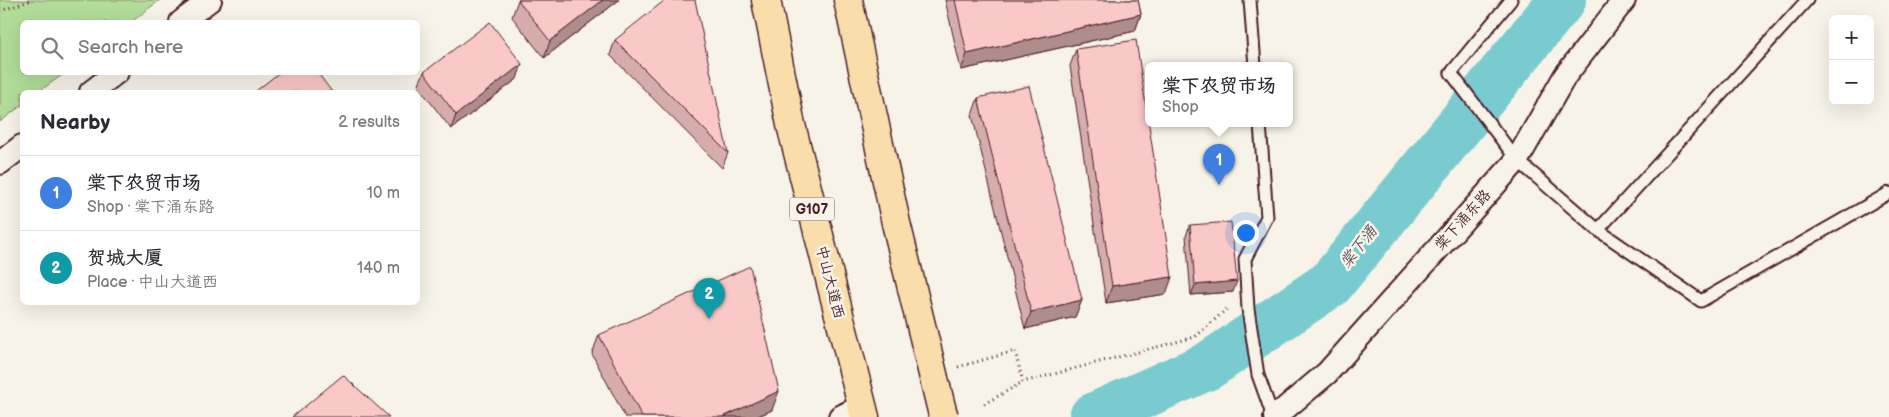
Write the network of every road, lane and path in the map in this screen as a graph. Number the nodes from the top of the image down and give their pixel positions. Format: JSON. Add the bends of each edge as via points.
{"nodes":[{"id":1,"x":32,"y":0,"type":"edge"},
{"id":2,"x":210,"y":0,"type":"edge"},
{"id":3,"x":766,"y":0,"type":"edge"},
{"id":4,"x":848,"y":0,"type":"edge"},
{"id":5,"x":1250,"y":0,"type":"edge"},
{"id":6,"x":1511,"y":0,"type":"edge"},
{"id":7,"x":1624,"y":0,"type":"edge"},
{"id":8,"x":1807,"y":0,"type":"edge"},
{"id":9,"x":0,"y":11,"type":"edge"},
{"id":10,"x":184,"y":20,"type":"edge"},
{"id":11,"x":1255,"y":62,"type":"edge"},
{"id":12,"x":113,"y":75,"type":"edge"},
{"id":13,"x":94,"y":90,"type":"edge"},
{"id":14,"x":1260,"y":127,"type":"edge"},
{"id":15,"x":20,"y":148,"type":"edge"},
{"id":16,"x":1517,"y":160,"type":"junction"},
{"id":17,"x":0,"y":163,"type":"edge"},
{"id":18,"x":1889,"y":193,"type":"edge"},
{"id":19,"x":1598,"y":230,"type":"junction"},
{"id":20,"x":1246,"y":292,"type":"junction"},
{"id":21,"x":932,"y":373,"type":"junction"},
{"id":22,"x":1024,"y":382,"type":"junction"},
{"id":23,"x":984,"y":404,"type":"dead end"},
{"id":24,"x":855,"y":413,"type":"edge"},
{"id":25,"x":943,"y":414,"type":"edge"},
{"id":26,"x":1274,"y":417,"type":"edge"}],
"edges":[{"from":1,"to":9,"type":"path"},
{"from":2,"to":10,"type":"street"},
{"from":3,"to":24,"type":"highway","name":"中山大道西","number":"G107"},
{"from":4,"to":21,"type":"highway"},
{"from":5,"to":11,"type":"lane"},
{"from":6,"to":16,"type":"lane","via":[[1450,73]]},
{"from":7,"to":16,"type":"street","name":"棠下涌东路","via":[[1565,76]]},
{"from":8,"to":19,"type":"lane"},
{"from":12,"to":13,"type":"street"},
{"from":14,"to":20,"type":"lane","via":[[1268,217],[1245,259]]},
{"from":15,"to":17,"type":"street"},
{"from":16,"to":19,"type":"lane"},
{"from":16,"to":26,"type":"street","name":"棠下涌东路","via":[[1327,372]]},
{"from":18,"to":19,"type":"lane","via":[[1701,301]]},
{"from":20,"to":22,"type":"path","via":[[1195,337]]},
{"from":20,"to":26,"type":"lane","via":[[1258,375]]},
{"from":21,"to":22,"type":"path","via":[[1015,351]]},
{"from":21,"to":25,"type":"highway"},
{"from":22,"to":23,"type":"path"}]}
